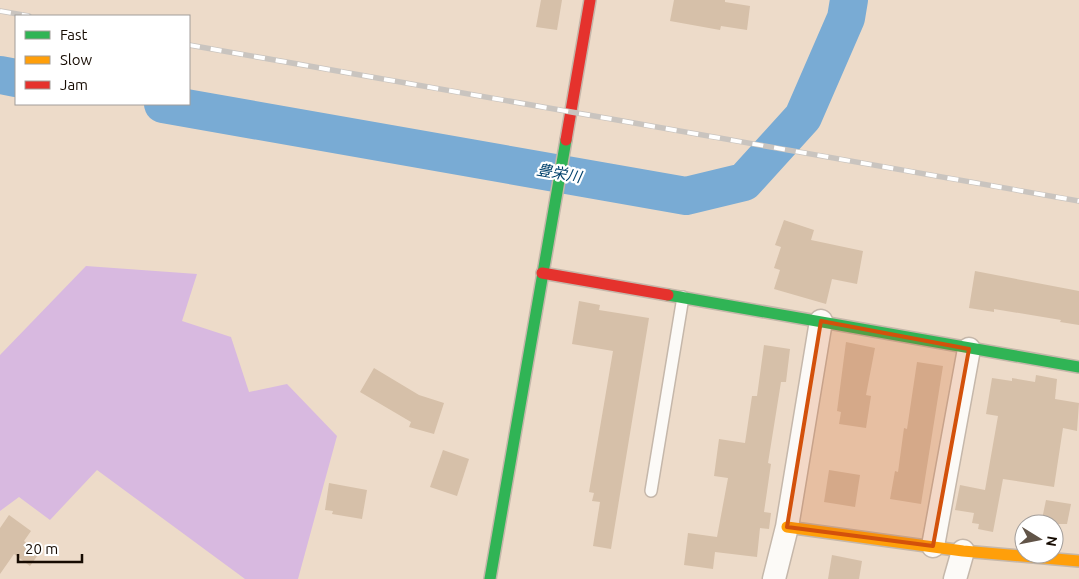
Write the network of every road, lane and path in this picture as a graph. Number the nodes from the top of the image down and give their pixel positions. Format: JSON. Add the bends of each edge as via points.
{"nodes":[{"id":1,"x":590,"y":0,"type":"edge"},
{"id":2,"x":542,"y":273,"type":"junction"},
{"id":3,"x":683,"y":297,"type":"junction"},
{"id":4,"x":821,"y":322,"type":"junction"},
{"id":5,"x":968,"y":349,"type":"junction"},
{"id":6,"x":1079,"y":367,"type":"edge"},
{"id":7,"x":651,"y":491,"type":"dead end"},
{"id":8,"x":787,"y":526,"type":"junction"},
{"id":9,"x":933,"y":546,"type":"junction"},
{"id":10,"x":963,"y":550,"type":"junction"},
{"id":11,"x":1079,"y":561,"type":"edge"},
{"id":12,"x":490,"y":579,"type":"edge"},
{"id":13,"x":774,"y":579,"type":"edge"},
{"id":14,"x":955,"y":579,"type":"edge"}],
"edges":[{"from":1,"to":2,"type":"street"},
{"from":2,"to":3,"type":"street"},
{"from":2,"to":12,"type":"street"},
{"from":3,"to":4,"type":"street"},
{"from":3,"to":7,"type":"lane"},
{"from":4,"to":5,"type":"street"},
{"from":4,"to":8,"type":"street"},
{"from":5,"to":6,"type":"street"},
{"from":5,"to":9,"type":"street"},
{"from":8,"to":9,"type":"street"},
{"from":8,"to":13,"type":"street"},
{"from":9,"to":10,"type":"street"},
{"from":10,"to":11,"type":"street"},
{"from":10,"to":14,"type":"street"}]}
